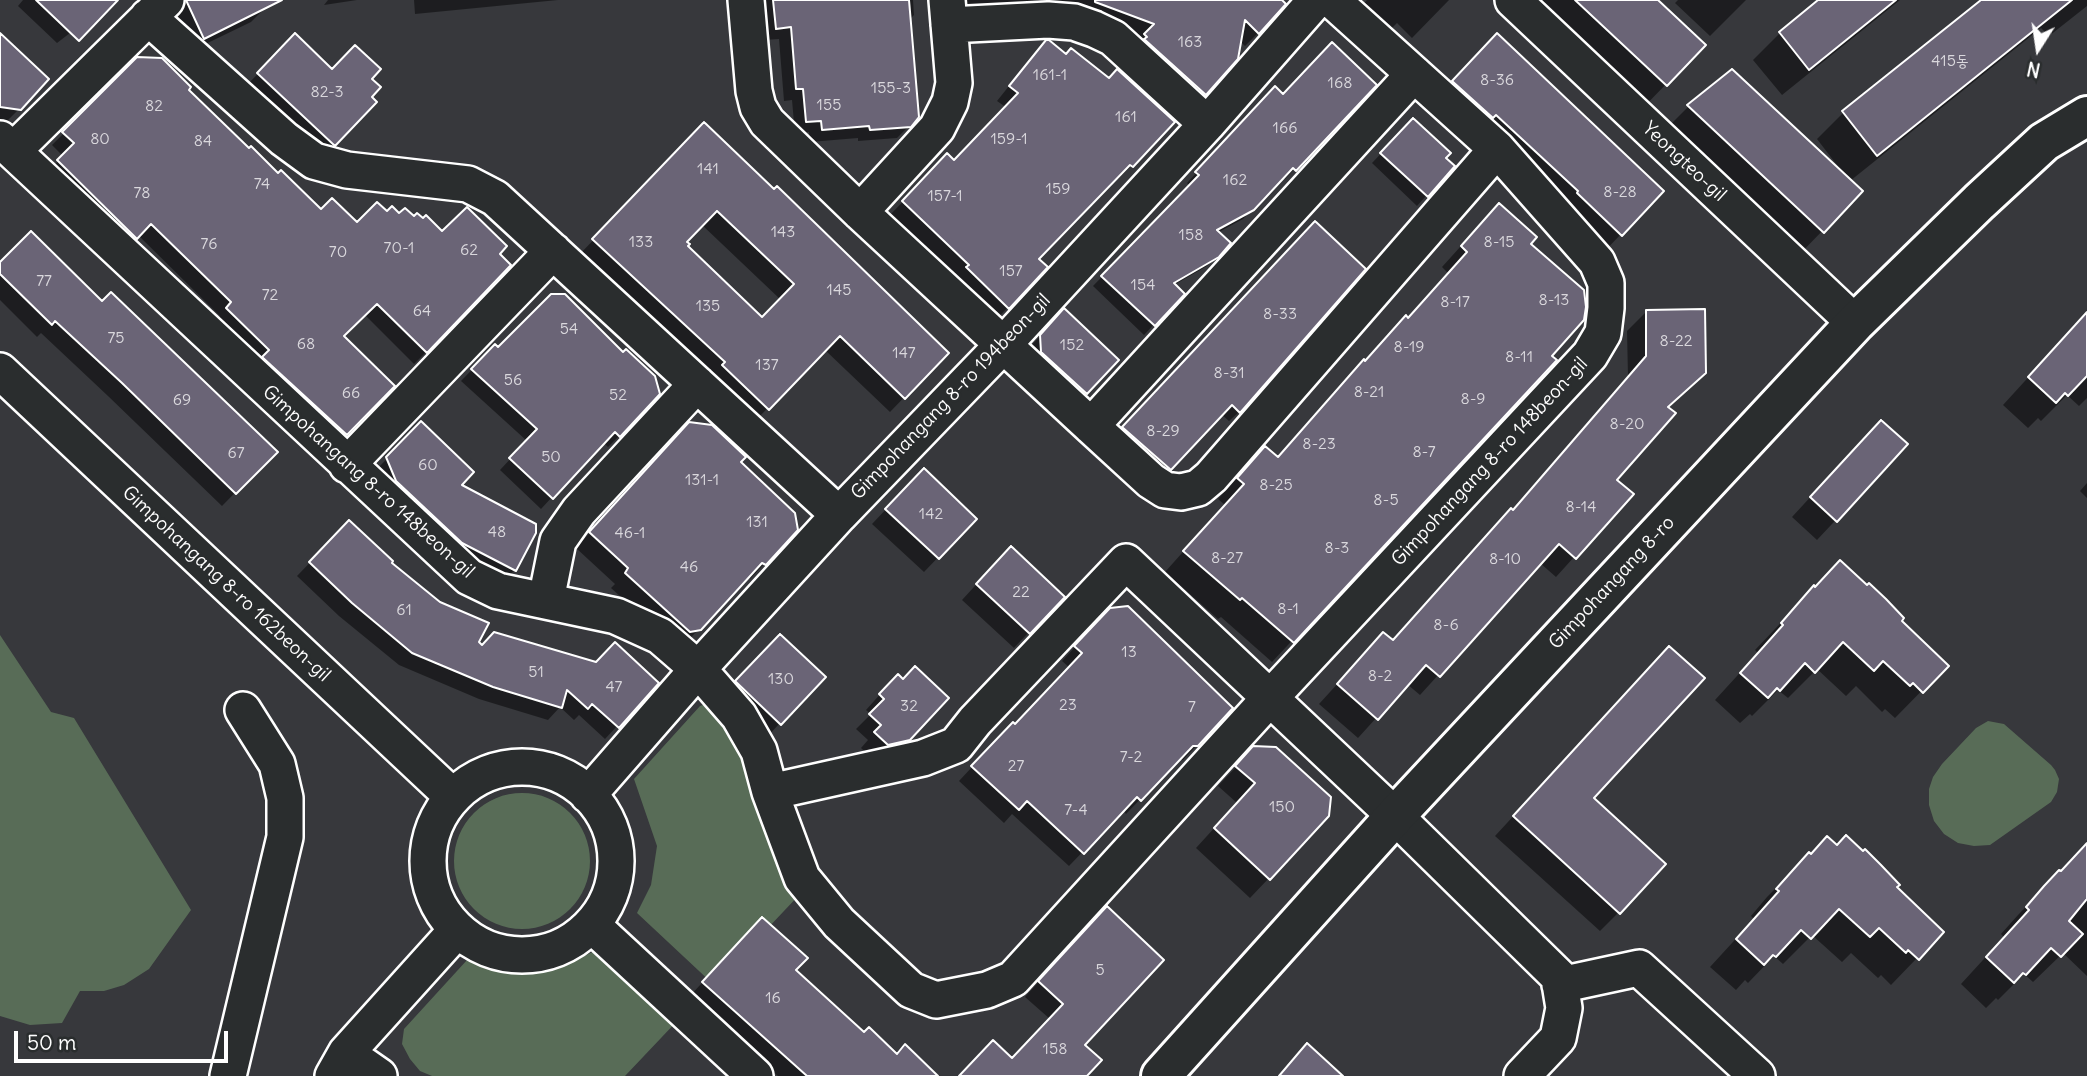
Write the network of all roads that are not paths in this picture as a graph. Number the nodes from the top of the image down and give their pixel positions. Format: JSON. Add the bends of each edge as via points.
{"nodes":[{"id":1,"x":746,"y":0,"type":"edge"},
{"id":2,"x":1316,"y":0,"type":"edge"},
{"id":3,"x":1332,"y":0,"type":"edge"},
{"id":4,"x":1513,"y":0,"type":"edge"},
{"id":5,"x":157,"y":9,"type":"edge"},
{"id":6,"x":948,"y":13,"type":"edge"},
{"id":7,"x":1414,"y":74,"type":"junction"},
{"id":8,"x":2087,"y":116,"type":"edge"},
{"id":9,"x":1206,"y":124,"type":"junction"},
{"id":10,"x":6,"y":145,"type":"edge"},
{"id":11,"x":1497,"y":149,"type":"junction"},
{"id":12,"x":860,"y":212,"type":"junction"},
{"id":13,"x":553,"y":251,"type":"junction"},
{"id":14,"x":1855,"y":323,"type":"junction"},
{"id":15,"x":1003,"y":345,"type":"junction"},
{"id":16,"x":0,"y":371,"type":"edge"},
{"id":17,"x":697,"y":384,"type":"junction"},
{"id":18,"x":1091,"y":426,"type":"junction"},
{"id":19,"x":347,"y":466,"type":"junction"},
{"id":20,"x":839,"y":515,"type":"junction"},
{"id":21,"x":546,"y":600,"type":"junction"},
{"id":22,"x":698,"y":669,"type":"junction"},
{"id":23,"x":1269,"y":699,"type":"junction"},
{"id":24,"x":243,"y":710,"type":"dead end"},
{"id":25,"x":770,"y":792,"type":"junction"},
{"id":26,"x":588,"y":795,"type":"junction"},
{"id":27,"x":452,"y":796,"type":"junction"},
{"id":28,"x":1395,"y":816,"type":"junction"},
{"id":29,"x":592,"y":925,"type":"junction"},
{"id":30,"x":457,"y":930,"type":"junction"},
{"id":31,"x":1560,"y":985,"type":"junction"},
{"id":32,"x":340,"y":1065,"type":"edge"},
{"id":33,"x":228,"y":1076,"type":"edge"},
{"id":34,"x":379,"y":1076,"type":"edge"},
{"id":35,"x":755,"y":1076,"type":"edge"},
{"id":36,"x":1161,"y":1076,"type":"edge"},
{"id":37,"x":1522,"y":1076,"type":"edge"},
{"id":38,"x":1757,"y":1076,"type":"edge"}],
"edges":[{"from":1,"to":12,"type":"street","via":[[758,107]]},
{"from":2,"to":9,"type":"street","name":"Gimpohangang 8-ro 194beon-gil"},
{"from":3,"to":7,"type":"street","name":"Gimpohangang 8-ro 148beon-gil"},
{"from":4,"to":14,"type":"street","name":"Yeongteo-gil"},
{"from":5,"to":10,"type":"street"},
{"from":5,"to":13,"type":"street","via":[[284,139],[314,161],[347,170],[468,184],[495,198]]},
{"from":6,"to":9,"type":"street","via":[[1074,22],[1094,29],[1114,38]]},
{"from":6,"to":12,"type":"street","via":[[954,83],[950,102],[937,128]]},
{"from":7,"to":11,"type":"street","name":"Gimpohangang 8-ro 148beon-gil"},
{"from":7,"to":18,"type":"street"},
{"from":8,"to":14,"type":"street","name":"Gimpohangang 8-ro","via":[[2044,142]]},
{"from":9,"to":15,"type":"street","name":"Gimpohangang 8-ro 194beon-gil"},
{"from":10,"to":19,"type":"street","name":"Gimpohangang 8-ro 148beon-gil"},
{"from":11,"to":18,"type":"street","via":[[1198,488],[1165,490]]},
{"from":11,"to":23,"type":"street","name":"Gimpohangang 8-ro 148beon-gil","via":[[1597,262],[1606,283],[1603,333],[1590,355]]},
{"from":12,"to":15,"type":"street"},
{"from":13,"to":17,"type":"street"},
{"from":13,"to":19,"type":"street"},
{"from":14,"to":28,"type":"street","name":"Gimpohangang 8-ro"},
{"from":15,"to":18,"type":"street"},
{"from":15,"to":20,"type":"street","name":"Gimpohangang 8-ro 194beon-gil"},
{"from":16,"to":27,"type":"street","name":"Gimpohangang 8-ro 162beon-gil"},
{"from":17,"to":20,"type":"street"},
{"from":17,"to":21,"type":"street","via":[[579,511],[558,541]]},
{"from":19,"to":21,"type":"street","name":"Gimpohangang 8-ro 148beon-gil","via":[[469,577],[498,591]]},
{"from":20,"to":22,"type":"street","name":"Gimpohangang 8-ro 194beon-gil"},
{"from":21,"to":22,"type":"street","name":"Gimpohangang 8-ro 148beon-gil","via":[[615,616],[660,636]]},
{"from":22,"to":25,"type":"street","name":"Gimpohangang 8-ro 148beon-gil","via":[[739,716],[759,751]]},
{"from":22,"to":26,"type":"street","name":"Gimpohangang 8-ro 194beon-gil"},
{"from":23,"to":25,"type":"street","via":[[1126,562],[956,745],[923,758]]},
{"from":23,"to":25,"type":"street","name":"Gimpohangang 8-ro 148beon-gil","via":[[1013,979],[987,990],[936,1000],[911,990],[839,923],[802,878]]},
{"from":23,"to":28,"type":"street"},
{"from":24,"to":33,"type":"street","via":[[277,764],[285,798],[285,837]]},
{"from":26,"to":27,"type":"street","via":[[573,782],[543,769],[510,767],[478,776]]},
{"from":26,"to":29,"type":"street","via":[[612,833],[617,866],[609,898]]},
{"from":27,"to":30,"type":"street","via":[[435,821],[427,850],[428,879],[439,907]]},
{"from":28,"to":31,"type":"street","via":[[1559,977]]},
{"from":28,"to":36,"type":"street","name":"Gimpohangang 8-ro"},
{"from":29,"to":30,"type":"street","via":[[568,944],[540,954],[510,956],[482,947]]},
{"from":29,"to":35,"type":"street"},
{"from":30,"to":32,"type":"street"},
{"from":31,"to":37,"type":"street","via":[[1564,1008],[1558,1038]]},
{"from":31,"to":38,"type":"street","via":[[1639,968]]},
{"from":32,"to":34,"type":"street"}]}
